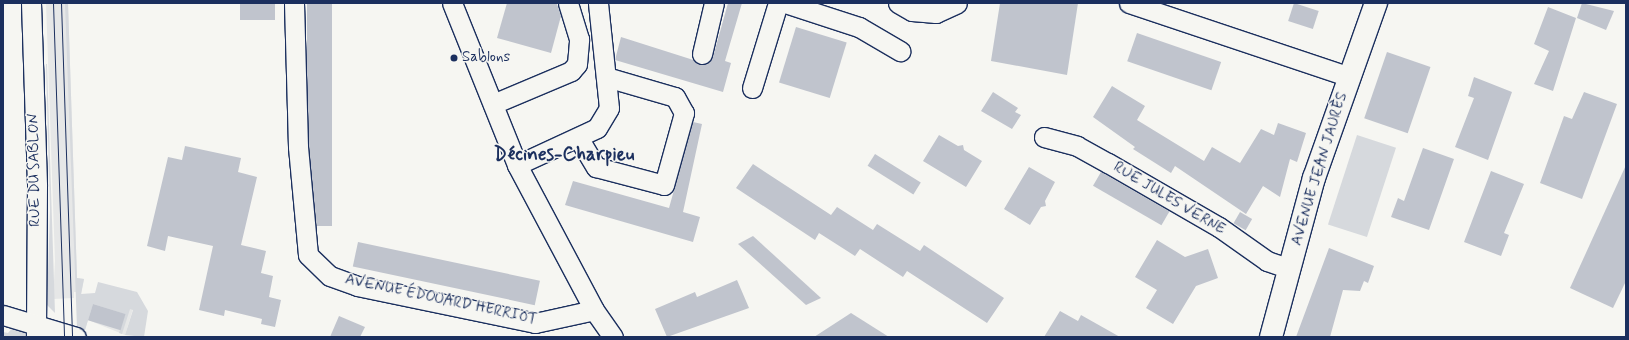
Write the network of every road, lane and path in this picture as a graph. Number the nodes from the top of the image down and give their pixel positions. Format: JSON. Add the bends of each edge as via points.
{"nodes":[{"id":1,"x":31,"y":3,"type":"edge"},
{"id":2,"x":294,"y":3,"type":"edge"},
{"id":3,"x":452,"y":3,"type":"edge"},
{"id":4,"x":568,"y":3,"type":"edge"},
{"id":5,"x":598,"y":3,"type":"edge"},
{"id":6,"x":714,"y":3,"type":"edge"},
{"id":7,"x":778,"y":3,"type":"edge"},
{"id":8,"x":785,"y":3,"type":"edge"},
{"id":9,"x":898,"y":3,"type":"edge"},
{"id":10,"x":957,"y":3,"type":"edge"},
{"id":11,"x":1129,"y":3,"type":"edge"},
{"id":12,"x":1376,"y":3,"type":"edge"},
{"id":13,"x":900,"y":51,"type":"dead end"},
{"id":14,"x":702,"y":54,"type":"dead end"},
{"id":15,"x":606,"y":77,"type":"junction"},
{"id":16,"x":1350,"y":78,"type":"junction"},
{"id":17,"x":752,"y":88,"type":"dead end"},
{"id":18,"x":493,"y":104,"type":"junction"},
{"id":19,"x":1044,"y":137,"type":"dead end"},
{"id":20,"x":579,"y":139,"type":"junction"},
{"id":21,"x":517,"y":165,"type":"junction"},
{"id":22,"x":1290,"y":269,"type":"junction"},
{"id":23,"x":594,"y":310,"type":"junction"},
{"id":24,"x":3,"y":314,"type":"edge"},
{"id":25,"x":36,"y":330,"type":"edge"},
{"id":26,"x":76,"y":337,"type":"edge"},
{"id":27,"x":613,"y":337,"type":"edge"},
{"id":28,"x":1271,"y":337,"type":"edge"}],
"edges":[{"from":1,"to":25,"type":"street","name":"RUE DU SABLON","via":[[37,186]]},
{"from":2,"to":23,"type":"street","name":"AVENUE ÉDOUARD HERRIOT","via":[[298,147],[308,255],[330,276],[357,286],[535,323]]},
{"from":3,"to":18,"type":"street"},
{"from":4,"to":18,"type":"street","via":[[578,39],[577,64],[571,71]]},
{"from":5,"to":15,"type":"street"},
{"from":6,"to":14,"type":"street"},
{"from":7,"to":17,"type":"street"},
{"from":8,"to":13,"type":"street","via":[[859,27]]},
{"from":9,"to":10,"type":"street","via":[[912,11],[936,14]]},
{"from":11,"to":16,"type":"street"},
{"from":12,"to":16,"type":"main road","name":"AVENUE JEAN JAURÈS"},
{"from":15,"to":20,"type":"street","via":[[609,108],[597,128]]},
{"from":15,"to":20,"type":"street","via":[[675,97],[684,113],[664,185],[596,167]]},
{"from":16,"to":22,"type":"main road","name":"AVENUE JEAN JAURÈS","via":[[1314,178]]},
{"from":18,"to":21,"type":"street"},
{"from":19,"to":22,"type":"street","name":"RUE JULES VERNE","via":[[1077,146],[1219,228],[1267,261]]},
{"from":20,"to":21,"type":"street"},
{"from":21,"to":23,"type":"street"},
{"from":22,"to":28,"type":"main road","name":"AVENUE JEAN JAURÈS"},
{"from":23,"to":27,"type":"street"},
{"from":24,"to":25,"type":"street"},
{"from":25,"to":26,"type":"street"}]}
